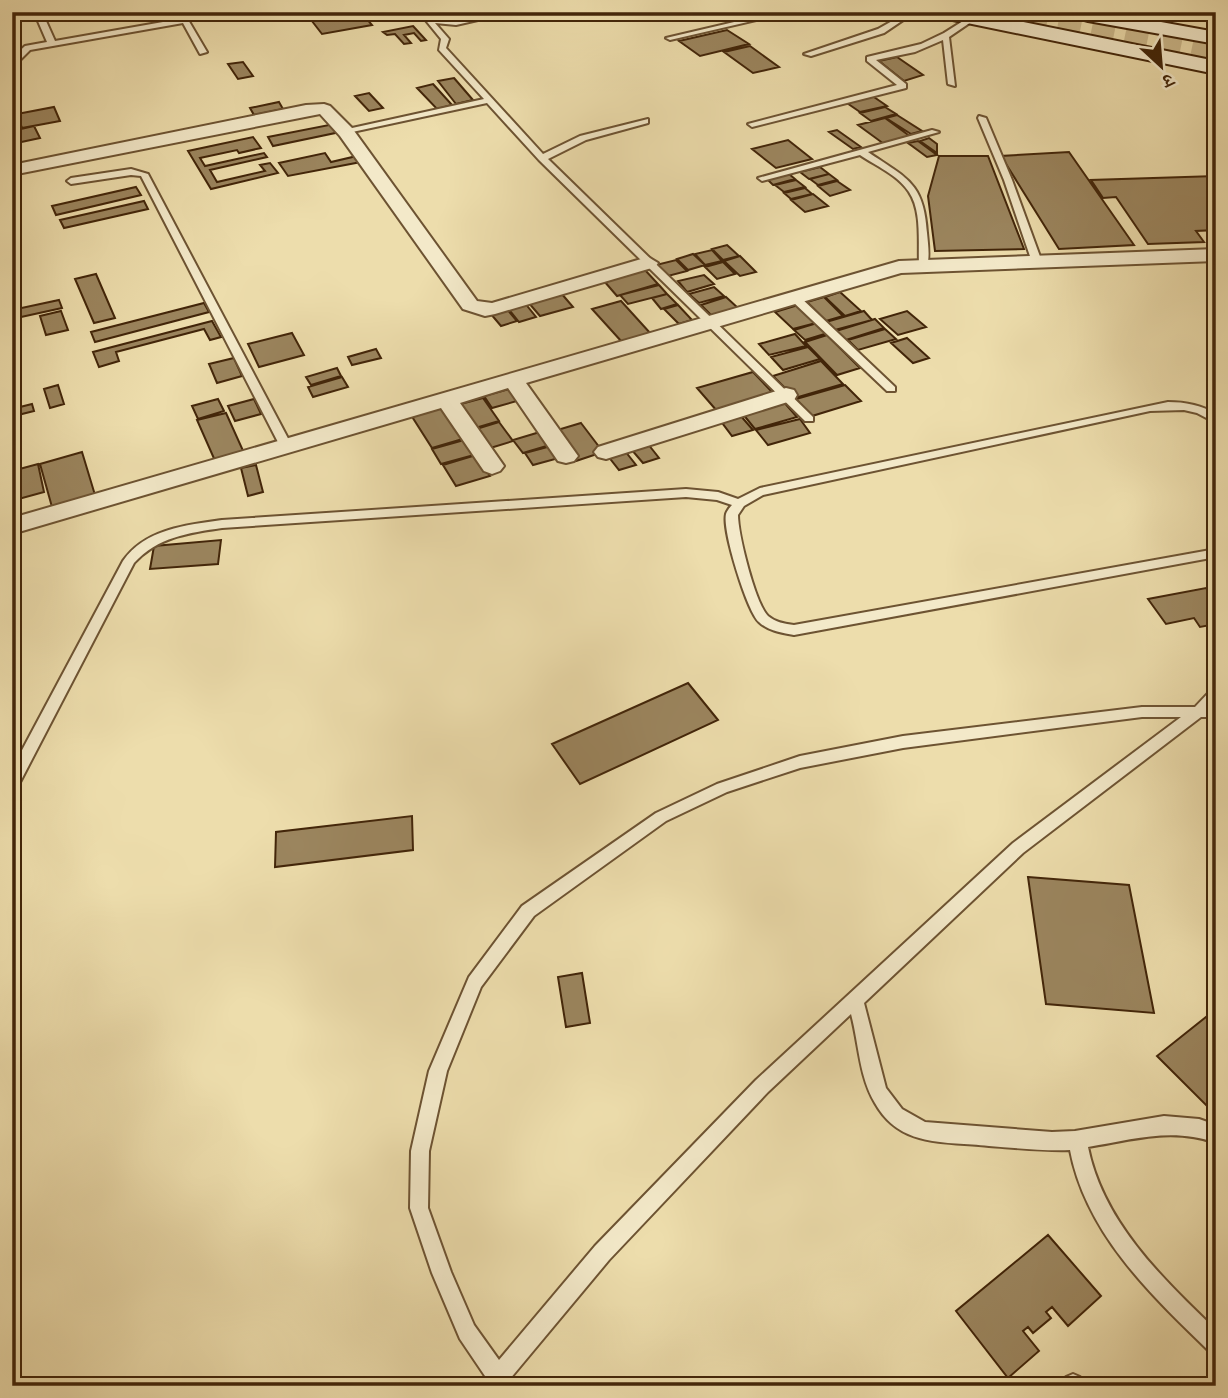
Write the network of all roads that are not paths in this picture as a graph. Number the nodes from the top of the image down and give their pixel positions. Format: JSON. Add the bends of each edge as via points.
{"nodes":[{"id":1,"x":38,"y":12,"type":"edge"},
{"id":2,"x":422,"y":12,"type":"edge"},
{"id":3,"x":510,"y":12,"type":"edge"},
{"id":4,"x":788,"y":12,"type":"edge"},
{"id":5,"x":870,"y":12,"type":"edge"},
{"id":6,"x":912,"y":12,"type":"edge"},
{"id":7,"x":943,"y":12,"type":"edge"},
{"id":8,"x":1076,"y":12,"type":"edge"},
{"id":9,"x":184,"y":16,"type":"edge"},
{"id":10,"x":971,"y":18,"type":"junction"},
{"id":11,"x":902,"y":19,"type":"junction"},
{"id":12,"x":429,"y":20,"type":"junction"},
{"id":13,"x":670,"y":38,"type":"dead end"},
{"id":14,"x":946,"y":38,"type":"junction"},
{"id":15,"x":1216,"y":38,"type":"edge"},
{"id":16,"x":52,"y":44,"type":"junction"},
{"id":17,"x":203,"y":52,"type":"dead end"},
{"id":18,"x":808,"y":54,"type":"dead end"},
{"id":19,"x":1168,"y":57,"type":"junction"},
{"id":20,"x":14,"y":61,"type":"dead end"},
{"id":21,"x":1216,"y":68,"type":"edge"},
{"id":22,"x":1216,"y":75,"type":"edge"},
{"id":23,"x":952,"y":84,"type":"dead end"},
{"id":24,"x":489,"y":100,"type":"junction"},
{"id":25,"x":982,"y":118,"type":"dead end"},
{"id":26,"x":645,"y":121,"type":"dead end"},
{"id":27,"x":752,"y":124,"type":"dead end"},
{"id":28,"x":345,"y":132,"type":"junction"},
{"id":29,"x":935,"y":132,"type":"dead end"},
{"id":30,"x":862,"y":152,"type":"junction"},
{"id":31,"x":542,"y":158,"type":"junction"},
{"id":32,"x":12,"y":170,"type":"edge"},
{"id":33,"x":762,"y":178,"type":"dead end"},
{"id":34,"x":71,"y":181,"type":"dead end"},
{"id":35,"x":1216,"y":256,"type":"edge"},
{"id":36,"x":1037,"y":262,"type":"junction"},
{"id":37,"x":648,"y":263,"type":"junction"},
{"id":38,"x":924,"y":264,"type":"junction"},
{"id":39,"x":796,"y":299,"type":"junction"},
{"id":40,"x":712,"y":323,"type":"junction"},
{"id":41,"x":514,"y":381,"type":"junction"},
{"id":42,"x":891,"y":389,"type":"dead end"},
{"id":43,"x":786,"y":395,"type":"junction"},
{"id":44,"x":447,"y":400,"type":"junction"},
{"id":45,"x":809,"y":419,"type":"dead end"},
{"id":46,"x":1216,"y":420,"type":"edge"},
{"id":47,"x":286,"y":446,"type":"junction"},
{"id":48,"x":606,"y":452,"type":"dead end"},
{"id":49,"x":566,"y":456,"type":"dead end"},
{"id":50,"x":492,"y":466,"type":"dead end"},
{"id":51,"x":739,"y":503,"type":"junction"},
{"id":52,"x":12,"y":526,"type":"edge"},
{"id":53,"x":1216,"y":553,"type":"edge"},
{"id":54,"x":1216,"y":694,"type":"edge"},
{"id":55,"x":1216,"y":712,"type":"edge"},
{"id":56,"x":1196,"y":714,"type":"junction"},
{"id":57,"x":12,"y":784,"type":"edge"},
{"id":58,"x":855,"y":1000,"type":"junction"},
{"id":59,"x":1216,"y":1134,"type":"edge"},
{"id":60,"x":1077,"y":1139,"type":"junction"},
{"id":61,"x":1216,"y":1344,"type":"edge"},
{"id":62,"x":494,"y":1380,"type":"edge"}],
"edges":[{"from":1,"to":16,"type":"lane"},
{"from":2,"to":12,"type":"lane"},
{"from":3,"to":12,"type":"lane","via":[[448,23]]},
{"from":4,"to":13,"type":"lane"},
{"from":5,"to":11,"type":"lane"},
{"from":6,"to":11,"type":"lane"},
{"from":7,"to":10,"type":"main road"},
{"from":8,"to":15,"type":"main road"},
{"from":9,"to":16,"type":"lane"},
{"from":9,"to":17,"type":"lane"},
{"from":10,"to":14,"type":"lane"},
{"from":10,"to":19,"type":"main road"},
{"from":11,"to":18,"type":"lane","via":[[881,31]]},
{"from":12,"to":24,"type":"lane","via":[[445,39],[442,48]]},
{"from":14,"to":23,"type":"lane"},
{"from":14,"to":27,"type":"lane","via":[[916,50],[870,59],[903,86]]},
{"from":16,"to":20,"type":"lane","via":[[24,50]]},
{"from":19,"to":21,"type":"main road"},
{"from":19,"to":22,"type":"main road"},
{"from":24,"to":28,"type":"lane"},
{"from":24,"to":31,"type":"lane"},
{"from":25,"to":36,"type":"lane"},
{"from":26,"to":31,"type":"lane","via":[[583,138]]},
{"from":28,"to":32,"type":"street","via":[[328,111],[318,109]]},
{"from":28,"to":37,"type":"street","via":[[477,309],[495,308]]},
{"from":29,"to":30,"type":"lane"},
{"from":30,"to":33,"type":"lane"},
{"from":30,"to":38,"type":"lane","via":[[914,192]]},
{"from":31,"to":37,"type":"lane"},
{"from":34,"to":47,"type":"lane","via":[[144,174]]},
{"from":35,"to":36,"type":"street"},
{"from":36,"to":38,"type":"street"},
{"from":37,"to":40,"type":"lane"},
{"from":38,"to":39,"type":"street","via":[[899,267]]},
{"from":39,"to":40,"type":"street"},
{"from":39,"to":42,"type":"lane"},
{"from":40,"to":41,"type":"street"},
{"from":40,"to":43,"type":"lane"},
{"from":41,"to":44,"type":"street"},
{"from":41,"to":49,"type":"street"},
{"from":43,"to":45,"type":"lane"},
{"from":43,"to":48,"type":"street"},
{"from":44,"to":47,"type":"street"},
{"from":44,"to":50,"type":"street"},
{"from":46,"to":51,"type":"lane","via":[[1190,407],[1150,408],[760,492]]},
{"from":47,"to":52,"type":"street"},
{"from":51,"to":53,"type":"lane","via":[[732,516],[733,530],[752,596],[761,616],[775,626],[794,630]]},
{"from":51,"to":57,"type":"lane","via":[[686,493],[222,524],[159,537],[136,550],[129,561]]},
{"from":54,"to":56,"type":"lane"},
{"from":55,"to":56,"type":"lane"},
{"from":56,"to":58,"type":"lane","via":[[1018,848]]},
{"from":56,"to":62,"type":"lane","via":[[1142,712],[903,742],[800,762],[722,788],[661,817],[528,911],[475,982],[438,1072],[420,1152],[419,1208],[467,1332]]},
{"from":58,"to":60,"type":"lane","via":[[881,1098],[897,1118],[930,1133],[1053,1142]]},
{"from":58,"to":62,"type":"lane","via":[[762,1086],[602,1253]]},
{"from":59,"to":60,"type":"lane","via":[[1173,1123]]},
{"from":60,"to":61,"type":"lane","via":[[1079,1160],[1105,1216],[1154,1284]]}]}
